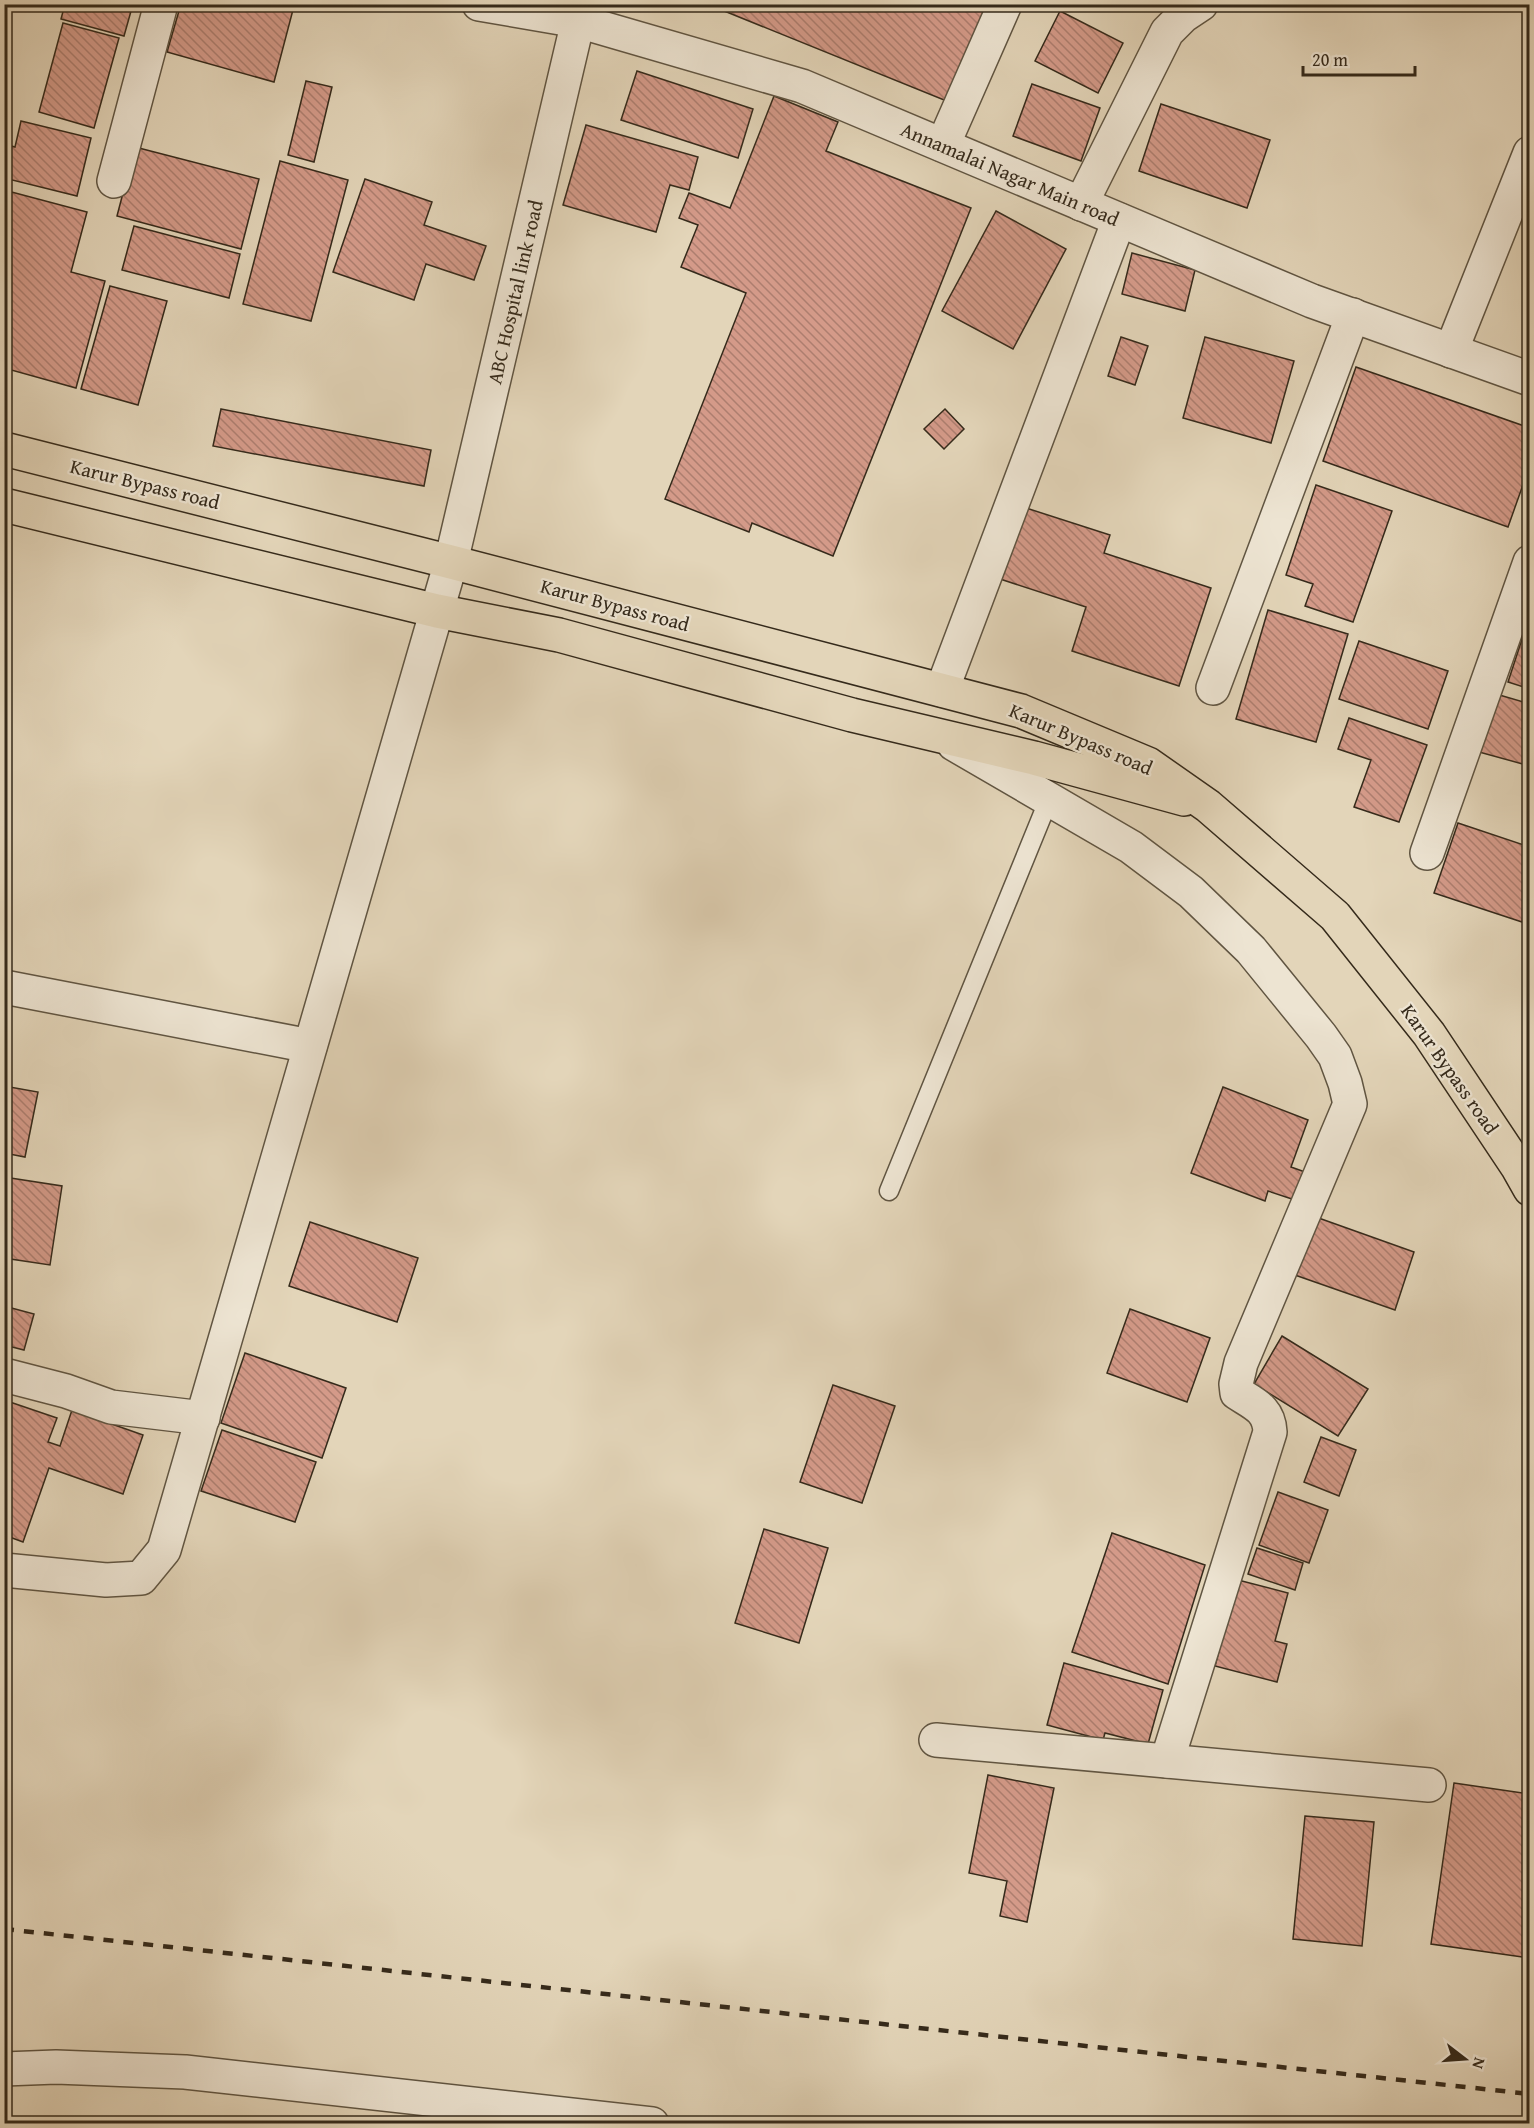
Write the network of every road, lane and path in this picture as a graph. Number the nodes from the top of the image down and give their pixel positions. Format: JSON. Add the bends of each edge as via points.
{"nodes":[{"id":1,"x":161,"y":4,"type":"edge"},
{"id":2,"x":479,"y":4,"type":"edge"},
{"id":3,"x":1005,"y":4,"type":"edge"},
{"id":4,"x":1201,"y":4,"type":"edge"},
{"id":5,"x":578,"y":21,"type":"junction"},
{"id":6,"x":943,"y":145,"type":"junction"},
{"id":7,"x":1530,"y":153,"type":"edge"},
{"id":8,"x":114,"y":181,"type":"dead end"},
{"id":9,"x":1081,"y":204,"type":"junction"},
{"id":10,"x":1119,"y":220,"type":"junction"},
{"id":11,"x":1353,"y":315,"type":"junction"},
{"id":12,"x":1451,"y":351,"type":"junction"},
{"id":13,"x":1530,"y":379,"type":"edge"},
{"id":14,"x":4,"y":449,"type":"edge"},
{"id":15,"x":4,"y":505,"type":"edge"},
{"id":16,"x":451,"y":562,"type":"junction"},
{"id":17,"x":1530,"y":562,"type":"edge"},
{"id":18,"x":437,"y":610,"type":"junction"},
{"id":19,"x":1213,"y":688,"type":"dead end"},
{"id":20,"x":942,"y":690,"type":"junction"},
{"id":21,"x":943,"y":738,"type":"junction"},
{"id":22,"x":1048,"y":799,"type":"junction"},
{"id":23,"x":1208,"y":806,"type":"junction"},
{"id":24,"x":1427,"y":854,"type":"dead end"},
{"id":25,"x":4,"y":987,"type":"edge"},
{"id":26,"x":310,"y":1046,"type":"junction"},
{"id":27,"x":1530,"y":1190,"type":"edge"},
{"id":28,"x":889,"y":1191,"type":"dead end"},
{"id":29,"x":4,"y":1375,"type":"edge"},
{"id":30,"x":203,"y":1418,"type":"junction"},
{"id":31,"x":4,"y":1570,"type":"edge"},
{"id":32,"x":936,"y":1740,"type":"dead end"},
{"id":33,"x":1167,"y":1761,"type":"junction"},
{"id":34,"x":1429,"y":1785,"type":"dead end"},
{"id":35,"x":4,"y":2068,"type":"edge"},
{"id":36,"x":652,"y":2124,"type":"edge"}],
"edges":[{"from":1,"to":8,"type":"street"},
{"from":2,"to":5,"type":"street","name":"Annamalai Nagar Main road"},
{"from":3,"to":6,"type":"street"},
{"from":4,"to":9,"type":"street","via":[[1167,32]]},
{"from":5,"to":6,"type":"street","name":"Annamalai Nagar Main road","via":[[802,86]]},
{"from":5,"to":16,"type":"street","name":"ABC Hospital link road"},
{"from":6,"to":9,"type":"street","name":"Annamalai Nagar Main road"},
{"from":7,"to":12,"type":"street"},
{"from":9,"to":10,"type":"street","name":"Annamalai Nagar Main road"},
{"from":10,"to":11,"type":"street","name":"Annamalai Nagar Main road"},
{"from":10,"to":20,"type":"street"},
{"from":11,"to":12,"type":"street","name":"Annamalai Nagar Main road"},
{"from":11,"to":19,"type":"street"},
{"from":12,"to":13,"type":"street","name":"Annamalai Nagar Main road"},
{"from":14,"to":16,"type":"main road","name":"Karur Bypass road"},
{"from":15,"to":18,"type":"main road","name":"Karur Bypass road"},
{"from":16,"to":18,"type":"street","name":"ABC Hospital link road"},
{"from":16,"to":20,"type":"main road","name":"Karur Bypass road"},
{"from":17,"to":24,"type":"street"},
{"from":18,"to":21,"type":"main road","name":"Karur Bypass road","via":[[559,635]]},
{"from":18,"to":26,"type":"street","name":"ABC Hospital link road"},
{"from":20,"to":23,"type":"main road","name":"Karur Bypass road","via":[[1021,711],[1148,764]]},
{"from":21,"to":22,"type":"street"},
{"from":21,"to":23,"type":"main road","name":"Karur Bypass road","via":[[1045,761]]},
{"from":22,"to":28,"type":"lane"},
{"from":22,"to":33,"type":"street","via":[[1131,847],[1191,892],[1251,950],[1335,1056],[1350,1104],[1240,1362],[1237,1393],[1259,1407],[1269,1419],[1270,1432]]},
{"from":23,"to":27,"type":"main road","name":"Karur Bypass road","via":[[1335,916],[1429,1034]]},
{"from":25,"to":26,"type":"street"},
{"from":26,"to":30,"type":"street","name":"ABC Hospital link road"},
{"from":29,"to":30,"type":"street","via":[[111,1407]]},
{"from":30,"to":31,"type":"street","name":"ABC Hospital link road","via":[[164,1550],[141,1578],[106,1580]]},
{"from":32,"to":33,"type":"street"},
{"from":33,"to":34,"type":"street"},
{"from":35,"to":36,"type":"street","via":[[185,2072]]}]}
